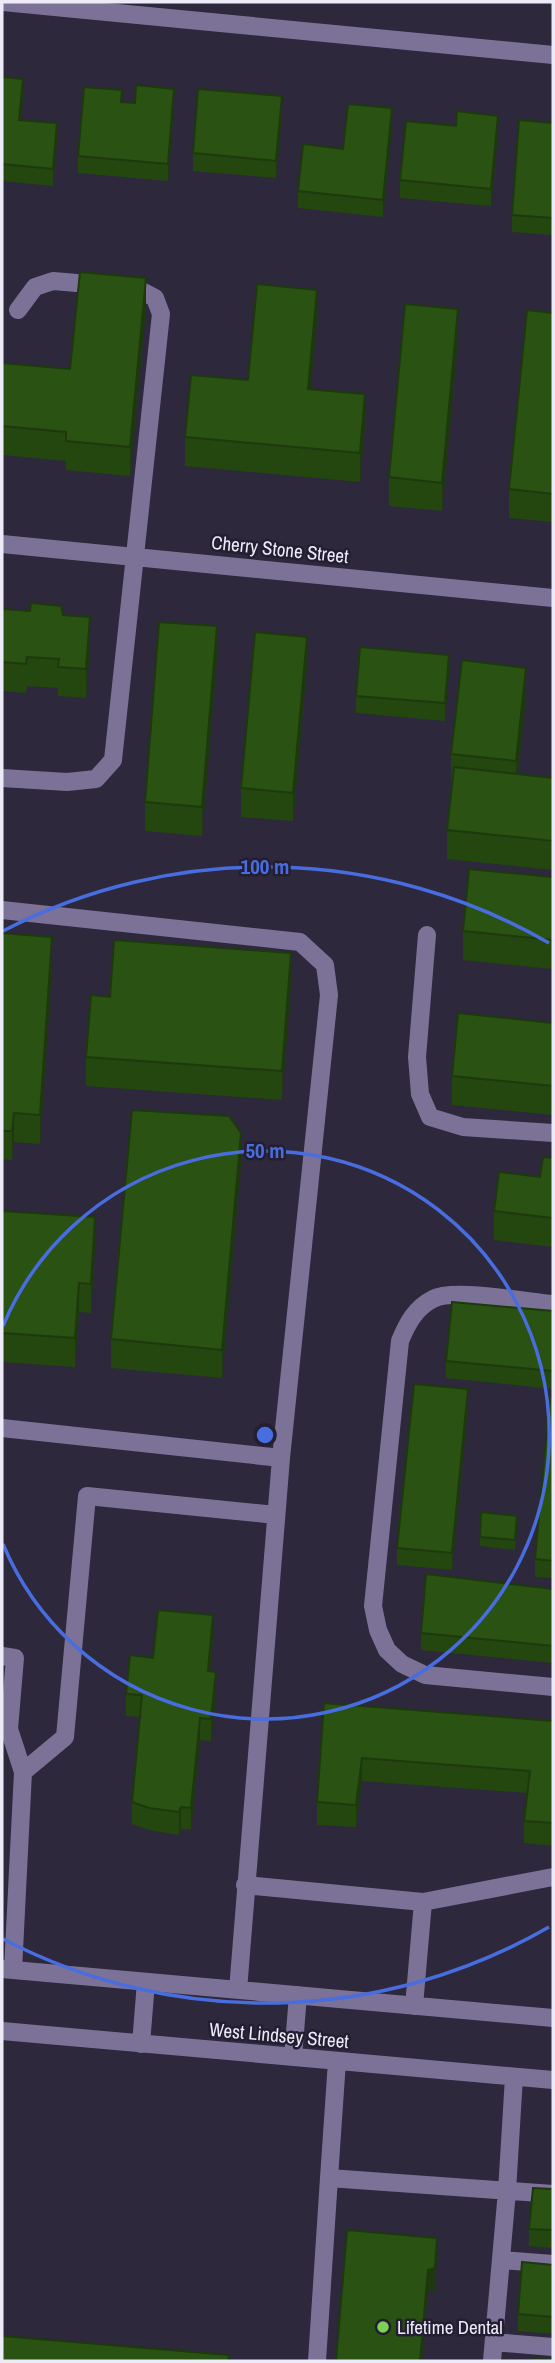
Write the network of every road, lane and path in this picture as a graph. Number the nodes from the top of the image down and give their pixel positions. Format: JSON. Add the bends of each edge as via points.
{"nodes":[{"id":1,"x":2,"y":2,"type":"edge"},
{"id":2,"x":553,"y":55,"type":"edge"},
{"id":3,"x":18,"y":310,"type":"dead end"},
{"id":4,"x":2,"y":544,"type":"edge"},
{"id":5,"x":135,"y":556,"type":"junction"},
{"id":6,"x":553,"y":598,"type":"edge"},
{"id":7,"x":2,"y":778,"type":"edge"},
{"id":8,"x":2,"y":910,"type":"edge"},
{"id":9,"x":427,"y":935,"type":"dead end"},
{"id":10,"x":553,"y":1133,"type":"edge"},
{"id":11,"x":553,"y":1304,"type":"edge"},
{"id":12,"x":2,"y":1428,"type":"edge"},
{"id":13,"x":281,"y":1458,"type":"junction"},
{"id":14,"x":276,"y":1515,"type":"junction"},
{"id":15,"x":2,"y":1656,"type":"edge"},
{"id":16,"x":553,"y":1687,"type":"edge"},
{"id":17,"x":23,"y":1772,"type":"junction"},
{"id":18,"x":553,"y":1877,"type":"edge"},
{"id":19,"x":245,"y":1885,"type":"junction"},
{"id":20,"x":423,"y":1902,"type":"junction"},
{"id":21,"x":8,"y":1970,"type":"edge"},
{"id":22,"x":146,"y":1982,"type":"junction"},
{"id":23,"x":238,"y":1990,"type":"junction"},
{"id":24,"x":298,"y":1995,"type":"junction"},
{"id":25,"x":414,"y":2006,"type":"junction"},
{"id":26,"x":553,"y":2018,"type":"edge"},
{"id":27,"x":2,"y":2031,"type":"edge"},
{"id":28,"x":141,"y":2044,"type":"junction"},
{"id":29,"x":293,"y":2057,"type":"junction"},
{"id":30,"x":337,"y":2061,"type":"junction"},
{"id":31,"x":514,"y":2077,"type":"junction"},
{"id":32,"x":553,"y":2080,"type":"edge"},
{"id":33,"x":329,"y":2178,"type":"junction"},
{"id":34,"x":507,"y":2191,"type":"junction"},
{"id":35,"x":553,"y":2194,"type":"edge"},
{"id":36,"x":501,"y":2260,"type":"junction"},
{"id":37,"x":553,"y":2264,"type":"edge"},
{"id":38,"x":494,"y":2342,"type":"junction"},
{"id":39,"x":553,"y":2347,"type":"edge"},
{"id":40,"x":317,"y":2361,"type":"edge"},
{"id":41,"x":492,"y":2361,"type":"edge"}],
"edges":[{"from":1,"to":2,"type":"street"},
{"from":3,"to":5,"type":"street","via":[[35,287],[53,281],[136,289],[155,298],[161,314]]},
{"from":4,"to":5,"type":"street","name":"Cherry Stone Street"},
{"from":5,"to":6,"type":"street","name":"Cherry Stone Street"},
{"from":5,"to":7,"type":"street","via":[[113,760],[96,779]]},
{"from":8,"to":13,"type":"street","via":[[300,942],[325,965],[329,995]]},
{"from":9,"to":10,"type":"street","via":[[417,1058],[420,1094],[430,1117],[463,1127]]},
{"from":11,"to":16,"type":"street","via":[[446,1296],[434,1298],[407,1322],[400,1341],[373,1606],[387,1650],[425,1675]]},
{"from":12,"to":13,"type":"street"},
{"from":13,"to":14,"type":"street"},
{"from":14,"to":17,"type":"street","via":[[87,1496],[65,1737]]},
{"from":14,"to":19,"type":"street"},
{"from":15,"to":17,"type":"street","via":[[15,1658],[9,1729]]},
{"from":17,"to":21,"type":"street"},
{"from":18,"to":20,"type":"street"},
{"from":19,"to":20,"type":"street"},
{"from":19,"to":23,"type":"street"},
{"from":20,"to":25,"type":"street"},
{"from":21,"to":22,"type":"street"},
{"from":22,"to":23,"type":"street"},
{"from":22,"to":28,"type":"street"},
{"from":23,"to":24,"type":"street"},
{"from":24,"to":25,"type":"street"},
{"from":24,"to":29,"type":"street"},
{"from":25,"to":26,"type":"street"},
{"from":27,"to":28,"type":"street","name":"West Lindsey Street"},
{"from":28,"to":29,"type":"street","name":"West Lindsey Street"},
{"from":29,"to":30,"type":"street","name":"West Lindsey Street"},
{"from":30,"to":31,"type":"street","name":"West Lindsey Street"},
{"from":30,"to":33,"type":"street"},
{"from":31,"to":32,"type":"street","name":"West Lindsey Street"},
{"from":31,"to":34,"type":"street"},
{"from":33,"to":34,"type":"street"},
{"from":33,"to":40,"type":"street"},
{"from":34,"to":35,"type":"street"},
{"from":34,"to":36,"type":"street"},
{"from":36,"to":37,"type":"street"},
{"from":36,"to":38,"type":"street"},
{"from":38,"to":39,"type":"street"},
{"from":38,"to":41,"type":"street"}]}
